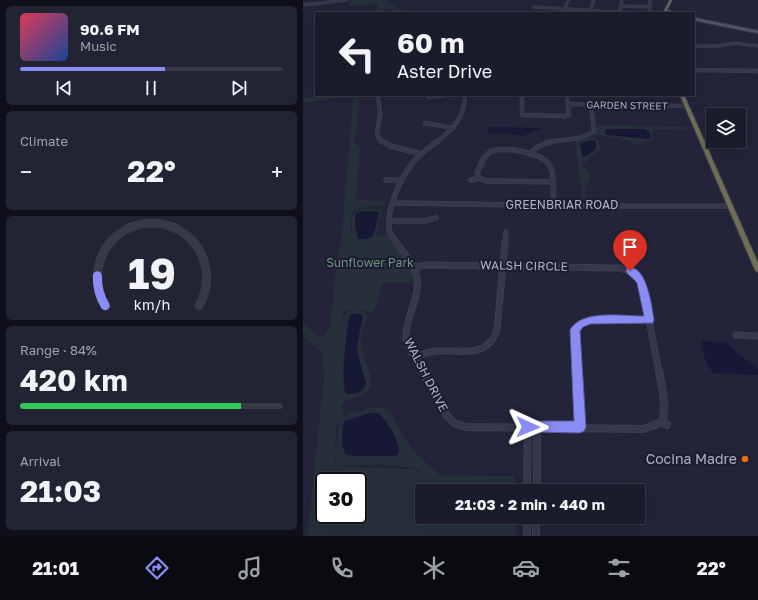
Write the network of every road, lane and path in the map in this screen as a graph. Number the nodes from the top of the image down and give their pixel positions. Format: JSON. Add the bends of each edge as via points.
{"nodes":[{"id":1,"x":347,"y":0,"type":"edge"},
{"id":2,"x":569,"y":0,"type":"edge"},
{"id":3,"x":594,"y":0,"type":"edge"},
{"id":4,"x":622,"y":0,"type":"edge"},
{"id":5,"x":650,"y":0,"type":"edge"},
{"id":6,"x":671,"y":0,"type":"edge"},
{"id":7,"x":303,"y":5,"type":"edge"},
{"id":8,"x":621,"y":6,"type":"junction"},
{"id":9,"x":533,"y":7,"type":"dead end"},
{"id":10,"x":650,"y":7,"type":"junction"},
{"id":11,"x":564,"y":9,"type":"junction"},
{"id":12,"x":590,"y":10,"type":"junction"},
{"id":13,"x":665,"y":11,"type":"edge"},
{"id":14,"x":608,"y":12,"type":"edge"},
{"id":15,"x":618,"y":12,"type":"edge"},
{"id":16,"x":650,"y":12,"type":"edge"},
{"id":17,"x":695,"y":19,"type":"edge"},
{"id":18,"x":758,"y":32,"type":"edge"},
{"id":19,"x":695,"y":46,"type":"edge"},
{"id":20,"x":758,"y":46,"type":"edge"},
{"id":21,"x":695,"y":70,"type":"edge"},
{"id":22,"x":758,"y":71,"type":"edge"},
{"id":23,"x":378,"y":96,"type":"edge"},
{"id":24,"x":436,"y":96,"type":"edge"},
{"id":25,"x":465,"y":96,"type":"edge"},
{"id":26,"x":522,"y":96,"type":"edge"},
{"id":27,"x":567,"y":96,"type":"edge"},
{"id":28,"x":682,"y":96,"type":"edge"},
{"id":29,"x":427,"y":97,"type":"dead end"},
{"id":30,"x":568,"y":104,"type":"junction"},
{"id":31,"x":591,"y":104,"type":"junction"},
{"id":32,"x":687,"y":106,"type":"junction"},
{"id":33,"x":425,"y":123,"type":"dead end"},
{"id":34,"x":453,"y":128,"type":"junction"},
{"id":35,"x":421,"y":154,"type":"junction"},
{"id":36,"x":530,"y":154,"type":"junction"},
{"id":37,"x":479,"y":178,"type":"junction"},
{"id":38,"x":386,"y":180,"type":"dead end"},
{"id":39,"x":402,"y":180,"type":"junction"},
{"id":40,"x":471,"y":180,"type":"dead end"},
{"id":41,"x":552,"y":182,"type":"junction"},
{"id":42,"x":393,"y":204,"type":"junction"},
{"id":43,"x":553,"y":206,"type":"junction"},
{"id":44,"x":731,"y":206,"type":"junction"},
{"id":45,"x":436,"y":218,"type":"dead end"},
{"id":46,"x":389,"y":221,"type":"junction"},
{"id":47,"x":506,"y":232,"type":"dead end"},
{"id":48,"x":503,"y":266,"type":"junction"},
{"id":49,"x":414,"y":267,"type":"junction"},
{"id":50,"x":758,"y":270,"type":"edge"},
{"id":51,"x":649,"y":320,"type":"junction"},
{"id":52,"x":736,"y":335,"type":"dead end"},
{"id":53,"x":758,"y":336,"type":"edge"},
{"id":54,"x":415,"y":357,"type":"junction"},
{"id":55,"x":528,"y":427,"type":"junction"},
{"id":56,"x":537,"y":427,"type":"junction"},
{"id":57,"x":580,"y":427,"type":"junction"},
{"id":58,"x":527,"y":484,"type":"edge"},
{"id":59,"x":537,"y":484,"type":"edge"},
{"id":60,"x":527,"y":524,"type":"edge"},
{"id":61,"x":537,"y":524,"type":"edge"},
{"id":62,"x":527,"y":536,"type":"edge"},
{"id":63,"x":536,"y":536,"type":"edge"}],
"edges":[{"from":1,"to":7,"type":"street"},
{"from":2,"to":11,"type":"street"},
{"from":3,"to":12,"type":"street"},
{"from":4,"to":8,"type":"street"},
{"from":5,"to":10,"type":"street"},
{"from":6,"to":13,"type":"highway"},
{"from":8,"to":10,"type":"street"},
{"from":8,"to":15,"type":"street"},
{"from":9,"to":11,"type":"street"},
{"from":10,"to":16,"type":"street"},
{"from":11,"to":12,"type":"street"},
{"from":12,"to":14,"type":"street"},
{"from":17,"to":18,"type":"main road"},
{"from":19,"to":20,"type":"street","via":[[734,43]]},
{"from":21,"to":22,"type":"street"},
{"from":23,"to":35,"type":"street","via":[[379,139],[391,146]]},
{"from":24,"to":29,"type":"street"},
{"from":25,"to":34,"type":"street","via":[[464,110]]},
{"from":26,"to":30,"type":"street","via":[[521,114],[524,116],[568,116]]},
{"from":27,"to":30,"type":"street"},
{"from":28,"to":32,"type":"highway"},
{"from":30,"to":31,"type":"street","name":"GARDEN STREET"},
{"from":31,"to":32,"type":"street","name":"GARDEN STREET"},
{"from":31,"to":36,"type":"street","via":[[594,132],[541,144]]},
{"from":32,"to":44,"type":"highway"},
{"from":33,"to":34,"type":"street"},
{"from":34,"to":35,"type":"street"},
{"from":35,"to":39,"type":"street"},
{"from":36,"to":37,"type":"street","via":[[493,149],[477,171]]},
{"from":36,"to":41,"type":"street","via":[[549,163]]},
{"from":37,"to":40,"type":"street"},
{"from":37,"to":41,"type":"street","via":[[490,181]]},
{"from":38,"to":39,"type":"street"},
{"from":39,"to":42,"type":"street"},
{"from":41,"to":43,"type":"street"},
{"from":42,"to":43,"type":"street","name":"GREENBRIAR ROAD"},
{"from":42,"to":46,"type":"street"},
{"from":43,"to":44,"type":"street","name":"GREENBRIAR ROAD"},
{"from":44,"to":50,"type":"highway"},
{"from":45,"to":46,"type":"street","via":[[424,221]]},
{"from":46,"to":49,"type":"street","name":"WALSH DRIVE","via":[[390,232]]},
{"from":47,"to":48,"type":"street"},
{"from":48,"to":49,"type":"street","name":"WALSH CIRCLE"},
{"from":48,"to":51,"type":"street","name":"WALSH CIRCLE","via":[[619,268],[634,271],[642,283]]},
{"from":48,"to":54,"type":"street","via":[[497,330],[491,347],[475,351],[427,352]]},
{"from":49,"to":54,"type":"street","name":"WALSH DRIVE","via":[[418,282],[405,330],[406,341]]},
{"from":51,"to":57,"type":"street","via":[[590,320],[578,323],[575,336]]},
{"from":51,"to":57,"type":"street","name":"WALSH CIRCLE","via":[[665,403],[664,424],[644,429]]},
{"from":52,"to":53,"type":"street"},
{"from":54,"to":55,"type":"street","name":"WALSH DRIVE","via":[[447,416],[454,423],[466,427]]},
{"from":55,"to":56,"type":"street","name":"WALSH DRIVE"},
{"from":55,"to":58,"type":"street"},
{"from":56,"to":57,"type":"street","name":"WALSH CIRCLE"},
{"from":56,"to":59,"type":"street"},
{"from":60,"to":62,"type":"street"},
{"from":61,"to":63,"type":"street"}]}
